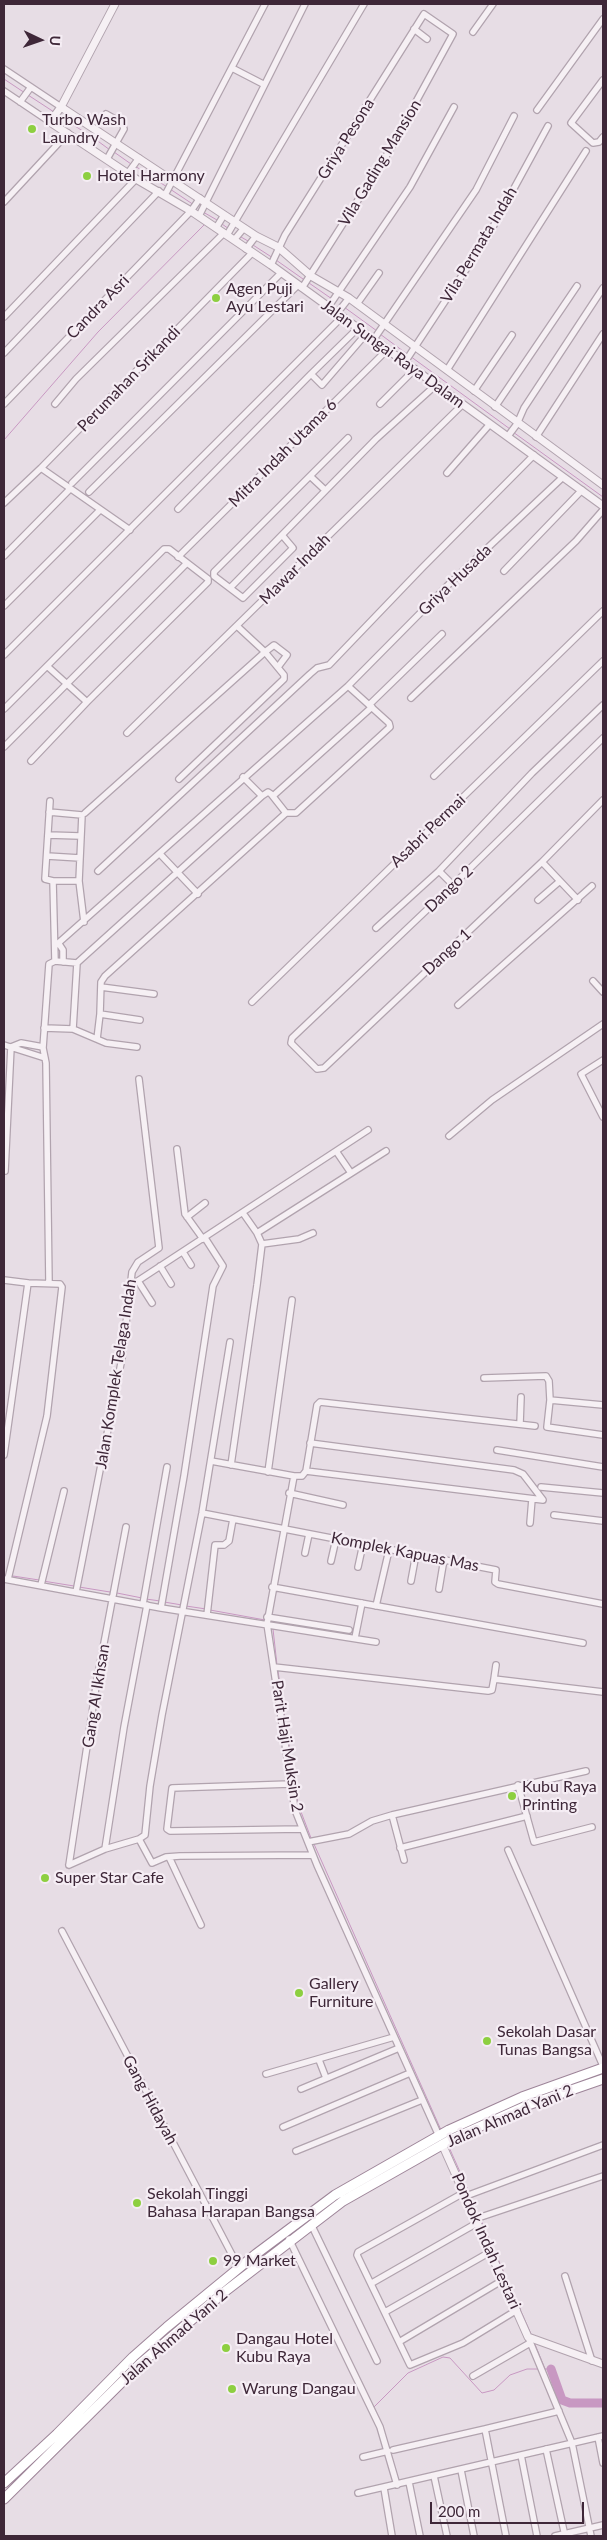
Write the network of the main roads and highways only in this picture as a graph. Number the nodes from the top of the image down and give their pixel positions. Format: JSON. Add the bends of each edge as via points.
{"nodes":[{"id":1,"x":603,"y":2067,"type":"edge"},
{"id":2,"x":603,"y":2079,"type":"edge"},
{"id":3,"x":451,"y":2134,"type":"junction"},
{"id":4,"x":441,"y":2140,"type":"junction"},
{"id":5,"x":4,"y":2481,"type":"edge"},
{"id":6,"x":4,"y":2497,"type":"edge"}],
"edges":[{"from":1,"to":3,"type":"highway","name":"Jalan Ahmad Yani 2","via":[[522,2097]]},
{"from":2,"to":3,"type":"highway","name":"Jalan Ahmad Yani 2"},
{"from":3,"to":4,"type":"highway","name":"Jalan Ahmad Yani 2"},
{"from":4,"to":5,"type":"highway","name":"Jalan Ahmad Yani 2","via":[[335,2195],[239,2268],[133,2357],[57,2434]]},
{"from":4,"to":6,"type":"highway","name":"Jalan Ahmad Yani 2","via":[[343,2201],[290,2240],[140,2364]]}]}
